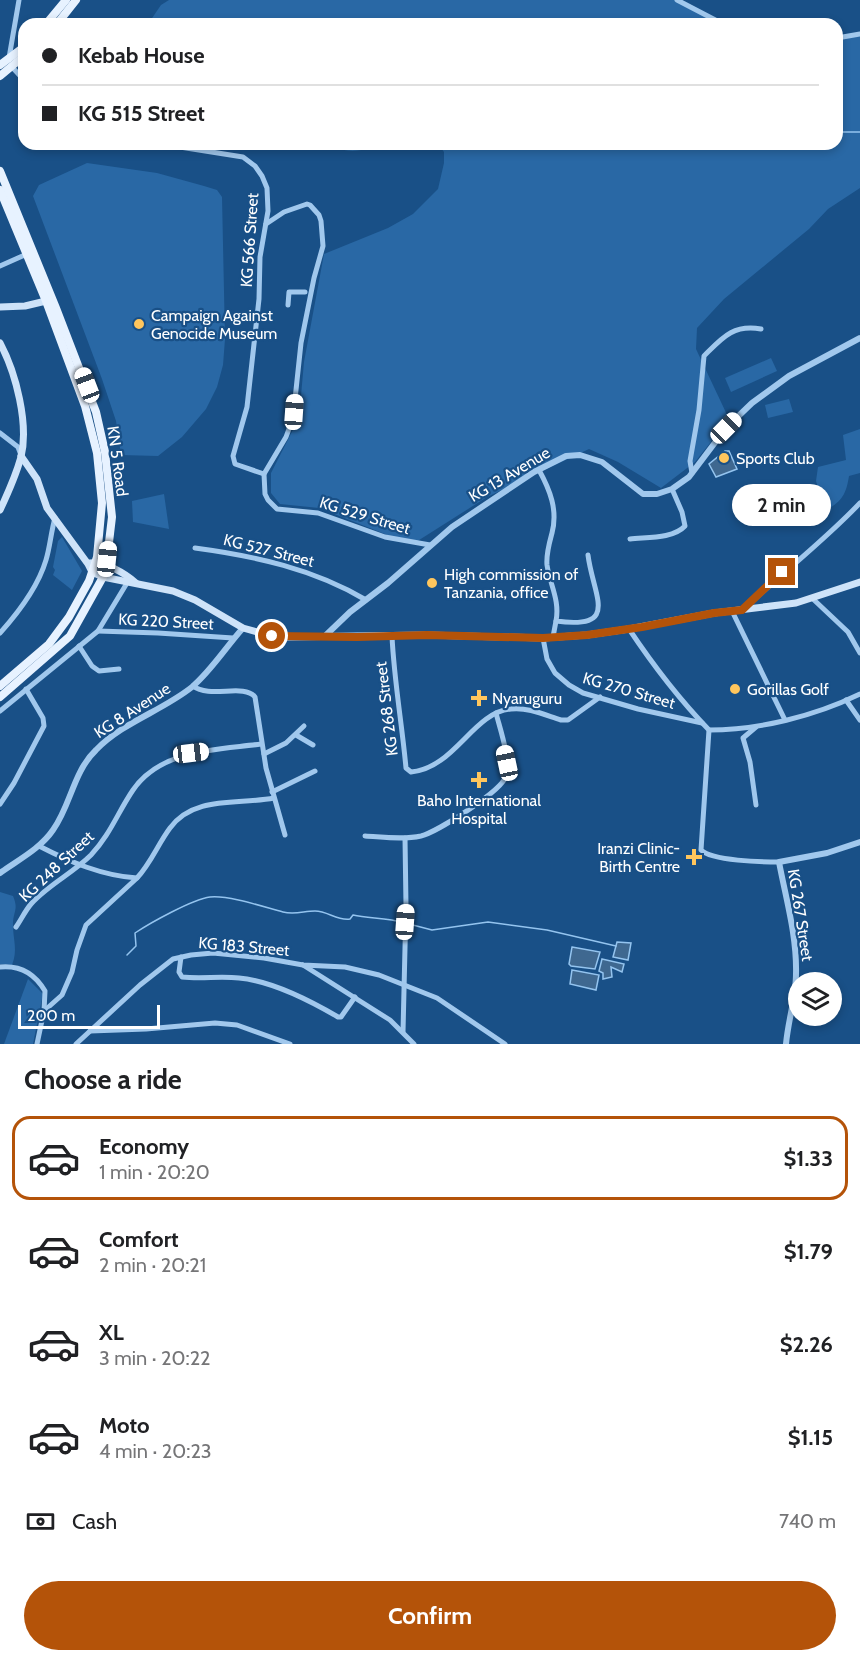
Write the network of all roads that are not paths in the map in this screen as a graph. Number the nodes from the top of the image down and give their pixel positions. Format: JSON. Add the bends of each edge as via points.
{"nodes":[{"id":1,"x":19,"y":0,"type":"edge"},
{"id":2,"x":66,"y":0,"type":"edge"},
{"id":3,"x":76,"y":0,"type":"edge"},
{"id":4,"x":677,"y":0,"type":"edge"},
{"id":5,"x":51,"y":18,"type":"edge"},
{"id":6,"x":62,"y":18,"type":"edge"},
{"id":7,"x":712,"y":18,"type":"edge"},
{"id":8,"x":860,"y":34,"type":"edge"},
{"id":9,"x":843,"y":37,"type":"edge"},
{"id":10,"x":18,"y":53,"type":"edge"},
{"id":11,"x":18,"y":59,"type":"edge"},
{"id":12,"x":10,"y":63,"type":"junction"},
{"id":13,"x":0,"y":66,"type":"edge"},
{"id":14,"x":18,"y":73,"type":"edge"},
{"id":15,"x":0,"y":76,"type":"edge"},
{"id":16,"x":203,"y":150,"type":"edge"},
{"id":17,"x":0,"y":171,"type":"edge"},
{"id":18,"x":0,"y":190,"type":"edge"},
{"id":19,"x":268,"y":211,"type":"junction"},
{"id":20,"x":284,"y":212,"type":"junction"},
{"id":21,"x":266,"y":224,"type":"junction"},
{"id":22,"x":27,"y":254,"type":"junction"},
{"id":23,"x":0,"y":266,"type":"edge"},
{"id":24,"x":305,"y":292,"type":"dead end"},
{"id":25,"x":46,"y":301,"type":"junction"},
{"id":26,"x":288,"y":305,"type":"dead end"},
{"id":27,"x":0,"y":307,"type":"edge"},
{"id":28,"x":761,"y":329,"type":"dead end"},
{"id":29,"x":860,"y":338,"type":"edge"},
{"id":30,"x":0,"y":343,"type":"edge"},
{"id":31,"x":0,"y":433,"type":"edge"},
{"id":32,"x":21,"y":456,"type":"junction"},
{"id":33,"x":539,"y":470,"type":"junction"},
{"id":34,"x":692,"y":473,"type":"junction"},
{"id":35,"x":264,"y":474,"type":"junction"},
{"id":36,"x":672,"y":489,"type":"junction"},
{"id":37,"x":860,"y":503,"type":"edge"},
{"id":38,"x":0,"y":510,"type":"edge"},
{"id":39,"x":55,"y":518,"type":"junction"},
{"id":40,"x":630,"y":539,"type":"dead end"},
{"id":41,"x":430,"y":545,"type":"junction"},
{"id":42,"x":195,"y":548,"type":"dead end"},
{"id":43,"x":588,"y":555,"type":"dead end"},
{"id":44,"x":92,"y":563,"type":"junction"},
{"id":45,"x":105,"y":566,"type":"junction"},
{"id":46,"x":92,"y":572,"type":"junction"},
{"id":47,"x":103,"y":577,"type":"junction"},
{"id":48,"x":860,"y":582,"type":"edge"},
{"id":49,"x":127,"y":583,"type":"junction"},
{"id":50,"x":136,"y":583,"type":"junction"},
{"id":51,"x":813,"y":599,"type":"junction"},
{"id":52,"x":366,"y":600,"type":"junction"},
{"id":53,"x":742,"y":610,"type":"junction"},
{"id":54,"x":732,"y":611,"type":"junction"},
{"id":55,"x":556,"y":621,"type":"junction"},
{"id":56,"x":243,"y":628,"type":"junction"},
{"id":57,"x":629,"y":629,"type":"junction"},
{"id":58,"x":98,"y":631,"type":"junction"},
{"id":59,"x":0,"y":633,"type":"edge"},
{"id":60,"x":326,"y":636,"type":"junction"},
{"id":61,"x":392,"y":636,"type":"junction"},
{"id":62,"x":553,"y":637,"type":"junction"},
{"id":63,"x":233,"y":638,"type":"junction"},
{"id":64,"x":543,"y":638,"type":"junction"},
{"id":65,"x":79,"y":646,"type":"junction"},
{"id":66,"x":860,"y":653,"type":"edge"},
{"id":67,"x":119,"y":669,"type":"dead end"},
{"id":68,"x":0,"y":686,"type":"edge"},
{"id":69,"x":193,"y":686,"type":"junction"},
{"id":70,"x":26,"y":689,"type":"junction"},
{"id":71,"x":860,"y":694,"type":"edge"},
{"id":72,"x":600,"y":697,"type":"junction"},
{"id":73,"x":0,"y":699,"type":"edge"},
{"id":74,"x":846,"y":700,"type":"junction"},
{"id":75,"x":2,"y":709,"type":"edge"},
{"id":76,"x":496,"y":712,"type":"junction"},
{"id":77,"x":785,"y":720,"type":"junction"},
{"id":78,"x":860,"y":720,"type":"edge"},
{"id":79,"x":702,"y":723,"type":"junction"},
{"id":80,"x":304,"y":726,"type":"dead end"},
{"id":81,"x":758,"y":726,"type":"junction"},
{"id":82,"x":709,"y":730,"type":"junction"},
{"id":83,"x":296,"y":735,"type":"junction"},
{"id":84,"x":261,"y":744,"type":"junction"},
{"id":85,"x":313,"y":745,"type":"dead end"},
{"id":86,"x":264,"y":754,"type":"junction"},
{"id":87,"x":315,"y":771,"type":"dead end"},
{"id":88,"x":273,"y":795,"type":"junction"},
{"id":89,"x":0,"y":804,"type":"edge"},
{"id":90,"x":756,"y":805,"type":"dead end"},
{"id":91,"x":285,"y":835,"type":"dead end"},
{"id":92,"x":365,"y":836,"type":"dead end"},
{"id":93,"x":405,"y":838,"type":"junction"},
{"id":94,"x":860,"y":842,"type":"edge"},
{"id":95,"x":39,"y":846,"type":"junction"},
{"id":96,"x":778,"y":862,"type":"junction"},
{"id":97,"x":81,"y":864,"type":"junction"},
{"id":98,"x":0,"y":873,"type":"edge"},
{"id":99,"x":137,"y":878,"type":"junction"},
{"id":100,"x":16,"y":927,"type":"dead end"},
{"id":101,"x":181,"y":957,"type":"junction"},
{"id":102,"x":303,"y":965,"type":"junction"},
{"id":103,"x":0,"y":967,"type":"edge"},
{"id":104,"x":404,"y":984,"type":"junction"},
{"id":105,"x":355,"y":997,"type":"junction"},
{"id":106,"x":44,"y":1011,"type":"junction"},
{"id":107,"x":90,"y":1031,"type":"junction"},
{"id":108,"x":403,"y":1032,"type":"junction"},
{"id":109,"x":37,"y":1044,"type":"edge"},
{"id":110,"x":76,"y":1044,"type":"edge"},
{"id":111,"x":290,"y":1044,"type":"edge"},
{"id":112,"x":414,"y":1044,"type":"edge"},
{"id":113,"x":505,"y":1044,"type":"edge"},
{"id":114,"x":786,"y":1044,"type":"edge"}],
"edges":[{"from":1,"to":12,"type":"street"},
{"from":2,"to":5,"type":"main road"},
{"from":3,"to":6,"type":"main road"},
{"from":4,"to":7,"type":"street"},
{"from":8,"to":9,"type":"street"},
{"from":10,"to":12,"type":"main road"},
{"from":11,"to":12,"type":"main road"},
{"from":12,"to":13,"type":"main road"},
{"from":12,"to":14,"type":"street"},
{"from":12,"to":15,"type":"main road"},
{"from":16,"to":19,"type":"street","name":"KG 566 Street","via":[[252,162],[266,184]]},
{"from":17,"to":45,"type":"main road","name":"KN 5 Road","via":[[75,355],[101,430],[111,518]]},
{"from":18,"to":22,"type":"main road","name":"KN 5 Road"},
{"from":19,"to":20,"type":"street"},
{"from":19,"to":21,"type":"street","name":"KG 566 Street"},
{"from":20,"to":21,"type":"street"},
{"from":20,"to":35,"type":"street","via":[[307,204],[313,207],[321,221],[323,246],[301,344],[292,423]]},
{"from":21,"to":35,"type":"street","name":"KG 566 Street","via":[[247,407],[233,461]]},
{"from":22,"to":23,"type":"street"},
{"from":22,"to":25,"type":"main road","name":"KN 5 Road"},
{"from":24,"to":26,"type":"street","via":[[289,292]]},
{"from":25,"to":27,"type":"main road"},
{"from":25,"to":44,"type":"main road","name":"KN 5 Road","via":[[85,406],[94,442],[102,503]]},
{"from":28,"to":34,"type":"street","via":[[748,326],[731,332],[704,356],[690,461]]},
{"from":29,"to":34,"type":"street","name":"KG 13 Avenue","via":[[789,376],[752,403],[726,428]]},
{"from":30,"to":32,"type":"main road","via":[[20,404]]},
{"from":31,"to":32,"type":"street","via":[[18,447]]},
{"from":32,"to":38,"type":"main road"},
{"from":32,"to":39,"type":"main road"},
{"from":33,"to":36,"type":"street","name":"KG 13 Avenue","via":[[566,456],[580,455],[602,462],[643,494]]},
{"from":33,"to":41,"type":"street","name":"KG 13 Avenue"},
{"from":33,"to":55,"type":"street","via":[[554,515],[547,556],[558,602]]},
{"from":34,"to":36,"type":"street","name":"KG 13 Avenue"},
{"from":35,"to":41,"type":"street","name":"KG 529 Street","via":[[265,494],[277,509],[318,513],[385,537]]},
{"from":36,"to":40,"type":"street","via":[[684,520],[683,529]]},
{"from":37,"to":53,"type":"street"},
{"from":39,"to":44,"type":"main road"},
{"from":39,"to":59,"type":"street","via":[[37,581]]},
{"from":41,"to":52,"type":"street","name":"KG 13 Avenue"},
{"from":42,"to":52,"type":"street","name":"KG 527 Street","via":[[239,554],[299,570]]},
{"from":43,"to":55,"type":"street","via":[[599,603],[596,617],[585,623]]},
{"from":44,"to":45,"type":"main road"},
{"from":44,"to":46,"type":"main road","name":"KN 5 Road"},
{"from":45,"to":47,"type":"main road","name":"KN 5 Road"},
{"from":45,"to":50,"type":"main road","via":[[125,573]]},
{"from":46,"to":47,"type":"main road"},
{"from":46,"to":68,"type":"main road","name":"KN 5 Road","via":[[50,644]]},
{"from":47,"to":49,"type":"main road"},
{"from":47,"to":73,"type":"main road","name":"KN 5 Road","via":[[70,636]]},
{"from":48,"to":51,"type":"main road"},
{"from":49,"to":50,"type":"main road"},
{"from":49,"to":58,"type":"street"},
{"from":50,"to":56,"type":"main road","via":[[195,600]]},
{"from":51,"to":53,"type":"main road"},
{"from":51,"to":66,"type":"street","via":[[848,632]]},
{"from":52,"to":60,"type":"street","name":"KG 13 Avenue"},
{"from":53,"to":54,"type":"main road"},
{"from":54,"to":57,"type":"main road"},
{"from":54,"to":77,"type":"street"},
{"from":55,"to":62,"type":"street"},
{"from":56,"to":60,"type":"main road","via":[[272,636]]},
{"from":56,"to":63,"type":"street","name":"KG 8 Avenue"},
{"from":57,"to":62,"type":"main road"},
{"from":57,"to":79,"type":"street"},
{"from":58,"to":63,"type":"street","name":"KG 220 Street"},
{"from":58,"to":65,"type":"street"},
{"from":60,"to":61,"type":"main road"},
{"from":61,"to":64,"type":"main road"},
{"from":61,"to":76,"type":"street","name":"KG 268 Street","via":[[408,771],[416,772],[438,763]]},
{"from":62,"to":64,"type":"main road"},
{"from":63,"to":69,"type":"street","name":"KG 8 Avenue"},
{"from":64,"to":72,"type":"street","name":"KG 270 Street","via":[[547,659],[555,673],[583,693]]},
{"from":65,"to":67,"type":"street","via":[[99,671]]},
{"from":65,"to":70,"type":"street"},
{"from":69,"to":84,"type":"street","via":[[206,692],[253,693]]},
{"from":69,"to":95,"type":"street","name":"KG 8 Avenue","via":[[97,748],[78,775],[58,823]]},
{"from":70,"to":75,"type":"street"},
{"from":70,"to":89,"type":"street","via":[[44,726]]},
{"from":71,"to":74,"type":"street"},
{"from":72,"to":76,"type":"street","via":[[568,720],[517,708]]},
{"from":72,"to":79,"type":"street","name":"KG 270 Street"},
{"from":73,"to":75,"type":"street"},
{"from":74,"to":77,"type":"street"},
{"from":74,"to":78,"type":"street"},
{"from":76,"to":93,"type":"street","via":[[507,763],[503,783],[434,831]]},
{"from":77,"to":81,"type":"street"},
{"from":79,"to":82,"type":"street"},
{"from":80,"to":83,"type":"street"},
{"from":81,"to":82,"type":"street"},
{"from":81,"to":90,"type":"street","via":[[743,738]]},
{"from":82,"to":96,"type":"street","via":[[701,850],[710,856]]},
{"from":83,"to":85,"type":"street"},
{"from":83,"to":86,"type":"street"},
{"from":84,"to":86,"type":"street"},
{"from":84,"to":97,"type":"street","name":"KG 248 Street","via":[[191,753],[144,776],[102,843]]},
{"from":86,"to":88,"type":"street"},
{"from":87,"to":88,"type":"street"},
{"from":88,"to":91,"type":"street"},
{"from":88,"to":99,"type":"street","via":[[241,802],[213,802],[178,818]]},
{"from":92,"to":93,"type":"street"},
{"from":93,"to":104,"type":"street"},
{"from":94,"to":96,"type":"street"},
{"from":95,"to":97,"type":"street"},
{"from":95,"to":98,"type":"street","name":"KG 8 Avenue"},
{"from":96,"to":114,"type":"street","name":"KG 267 Street","via":[[796,961]]},
{"from":97,"to":99,"type":"street","via":[[118,877]]},
{"from":97,"to":100,"type":"street","name":"KG 248 Street","via":[[36,899]]},
{"from":99,"to":106,"type":"street","via":[[86,925],[62,995]]},
{"from":101,"to":102,"type":"street","name":"KG 183 Street","via":[[213,953]]},
{"from":101,"to":105,"type":"street","via":[[179,972],[183,977],[252,980],[303,998],[338,1017],[345,1014]]},
{"from":101,"to":107,"type":"street","name":"KG 183 Street","via":[[140,985]]},
{"from":102,"to":104,"type":"street","name":"KG 183 Street","via":[[354,969]]},
{"from":102,"to":105,"type":"street"},
{"from":103,"to":106,"type":"street","via":[[30,973],[45,991]]},
{"from":104,"to":108,"type":"street"},
{"from":104,"to":113,"type":"street","name":"KG 183 Street","via":[[438,998]]},
{"from":105,"to":108,"type":"street"},
{"from":106,"to":109,"type":"street"},
{"from":107,"to":110,"type":"street","name":"KG 183 Street"},
{"from":107,"to":111,"type":"street","via":[[215,1023],[237,1025]]},
{"from":108,"to":112,"type":"street"}]}
